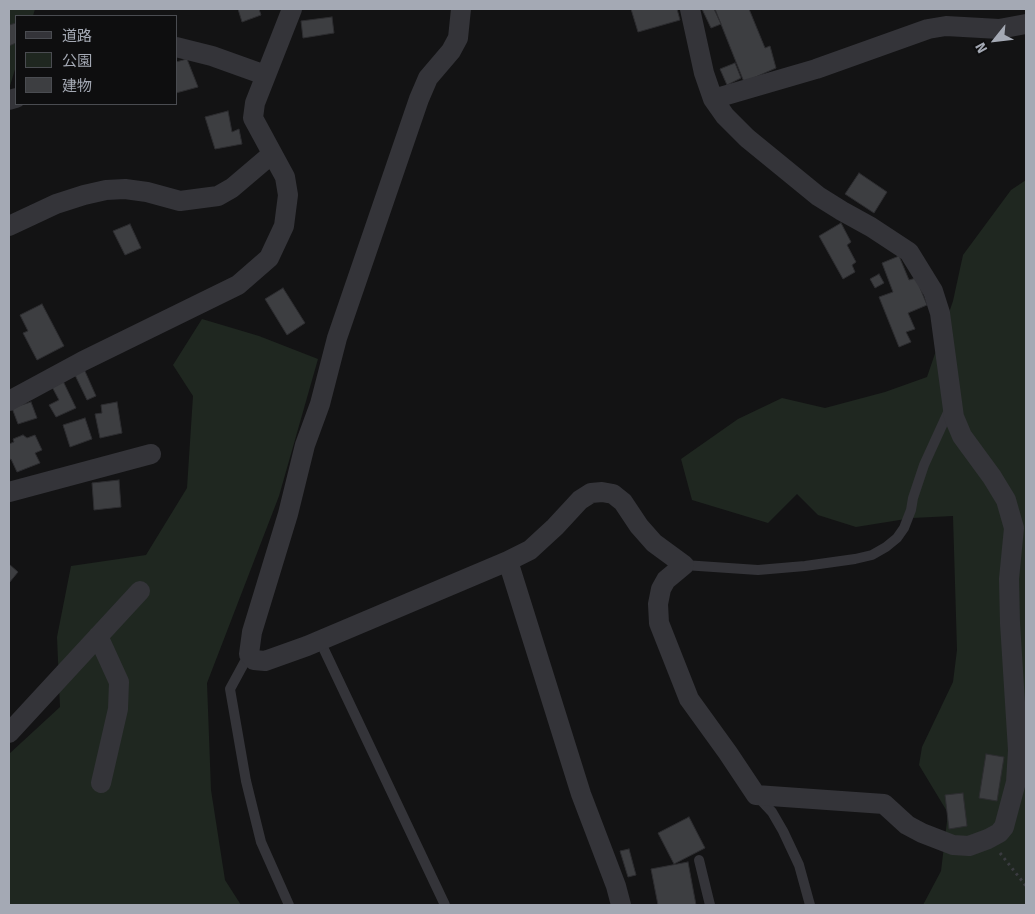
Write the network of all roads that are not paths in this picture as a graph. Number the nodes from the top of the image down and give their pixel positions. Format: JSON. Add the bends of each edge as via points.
{"nodes":[{"id":1,"x":292,"y":9,"type":"edge"},
{"id":2,"x":461,"y":9,"type":"edge"},
{"id":3,"x":690,"y":9,"type":"edge"},
{"id":4,"x":1026,"y":24,"type":"edge"},
{"id":5,"x":178,"y":48,"type":"edge"},
{"id":6,"x":265,"y":75,"type":"junction"},
{"id":7,"x":713,"y":99,"type":"junction"},
{"id":8,"x":272,"y":154,"type":"junction"},
{"id":9,"x":9,"y":226,"type":"edge"},
{"id":10,"x":9,"y":401,"type":"edge"},
{"id":11,"x":952,"y":405,"type":"junction"},
{"id":12,"x":151,"y":454,"type":"dead end"},
{"id":13,"x":9,"y":492,"type":"edge"},
{"id":14,"x":508,"y":560,"type":"junction"},
{"id":15,"x":684,"y":565,"type":"junction"},
{"id":16,"x":140,"y":591,"type":"dead end"},
{"id":17,"x":98,"y":636,"type":"junction"},
{"id":18,"x":320,"y":641,"type":"junction"},
{"id":19,"x":249,"y":654,"type":"junction"},
{"id":20,"x":9,"y":733,"type":"edge"},
{"id":21,"x":101,"y":783,"type":"dead end"},
{"id":22,"x":756,"y":795,"type":"junction"},
{"id":23,"x":699,"y":860,"type":"dead end"},
{"id":24,"x":289,"y":905,"type":"edge"},
{"id":25,"x":445,"y":905,"type":"edge"},
{"id":26,"x":621,"y":905,"type":"edge"},
{"id":27,"x":710,"y":905,"type":"edge"},
{"id":28,"x":810,"y":905,"type":"edge"}],
"edges":[{"from":1,"to":6,"type":"street"},
{"from":2,"to":19,"type":"street","via":[[458,38],[428,78],[419,99],[337,338],[252,632]]},
{"from":3,"to":7,"type":"street"},
{"from":4,"to":7,"type":"street","via":[[999,29],[946,26],[928,29],[816,69]]},
{"from":5,"to":6,"type":"street"},
{"from":6,"to":8,"type":"street","via":[[253,118]]},
{"from":7,"to":11,"type":"street","via":[[747,138],[818,196],[909,252],[933,291],[940,313]]},
{"from":8,"to":9,"type":"street","via":[[218,196],[180,201],[147,192],[106,190],[56,204]]},
{"from":8,"to":10,"type":"street","via":[[285,177],[288,195],[284,226],[268,258],[238,285]]},
{"from":11,"to":15,"type":"lane","via":[[924,465],[904,528],[886,547],[855,559],[805,566],[758,570]]},
{"from":11,"to":22,"type":"street","via":[[962,436],[1006,500],[1014,528],[1009,579],[1018,750],[1016,782],[1004,827],[988,839],[969,846],[954,845],[907,825],[884,804]]},
{"from":12,"to":13,"type":"street"},
{"from":14,"to":15,"type":"street","via":[[530,550],[580,500],[591,493],[602,492],[613,494],[623,502],[654,543]]},
{"from":14,"to":18,"type":"street"},
{"from":14,"to":26,"type":"street","via":[[581,794]]},
{"from":15,"to":22,"type":"street","via":[[666,580],[661,589],[659,624],[689,699]]},
{"from":16,"to":17,"type":"street"},
{"from":17,"to":20,"type":"street"},
{"from":17,"to":21,"type":"street","via":[[119,682],[118,709]]},
{"from":18,"to":19,"type":"street","via":[[265,661],[254,660]]},
{"from":18,"to":25,"type":"lane"},
{"from":19,"to":24,"type":"lane","via":[[230,689],[246,781],[261,842]]},
{"from":22,"to":28,"type":"lane","via":[[784,830],[800,865]]},
{"from":23,"to":27,"type":"lane"}]}
